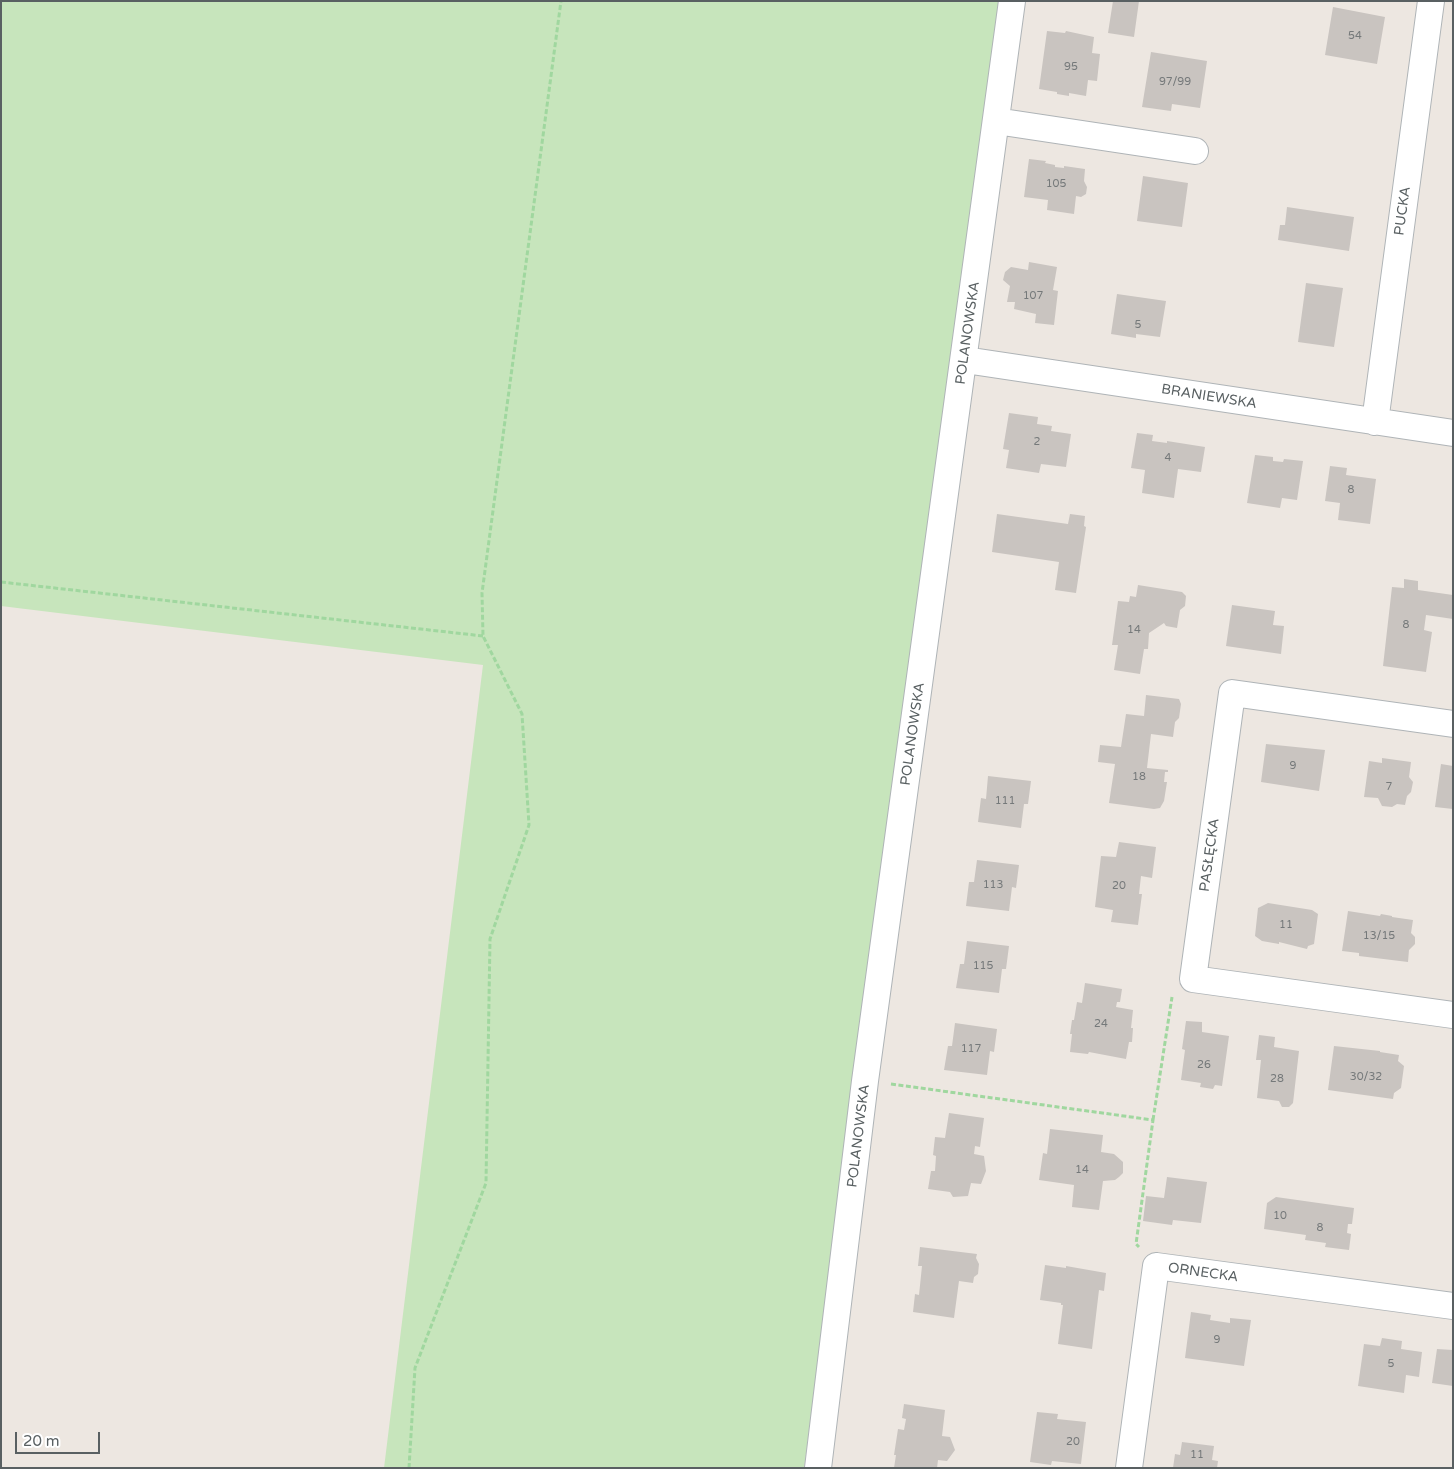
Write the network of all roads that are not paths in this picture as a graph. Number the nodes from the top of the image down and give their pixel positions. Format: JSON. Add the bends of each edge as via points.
{"nodes":[{"id":1,"x":1012,"y":1,"type":"edge"},
{"id":2,"x":1430,"y":1,"type":"edge"},
{"id":3,"x":996,"y":122,"type":"junction"},
{"id":4,"x":1195,"y":150,"type":"dead end"},
{"id":5,"x":964,"y":360,"type":"junction"},
{"id":6,"x":1375,"y":422,"type":"junction"},
{"id":7,"x":1453,"y":433,"type":"edge"},
{"id":8,"x":1453,"y":724,"type":"edge"},
{"id":9,"x":1453,"y":1015,"type":"edge"},
{"id":10,"x":1453,"y":1306,"type":"edge"},
{"id":11,"x":818,"y":1468,"type":"edge"},
{"id":12,"x":1129,"y":1468,"type":"edge"}],
"edges":[{"from":1,"to":3,"type":"street","name":"POLANOWSKA"},
{"from":2,"to":6,"type":"street","name":"PUCKA"},
{"from":3,"to":4,"type":"street"},
{"from":3,"to":5,"type":"street","name":"POLANOWSKA"},
{"from":5,"to":6,"type":"street","name":"BRANIEWSKA"},
{"from":5,"to":11,"type":"street","name":"POLANOWSKA","via":[[865,1081]]},
{"from":6,"to":7,"type":"street","name":"BRANIEWSKA"},
{"from":8,"to":9,"type":"street","name":"PASŁĘCKA","via":[[1232,693],[1193,979]]},
{"from":10,"to":12,"type":"street","name":"ORNECKA","via":[[1156,1266]]}]}
